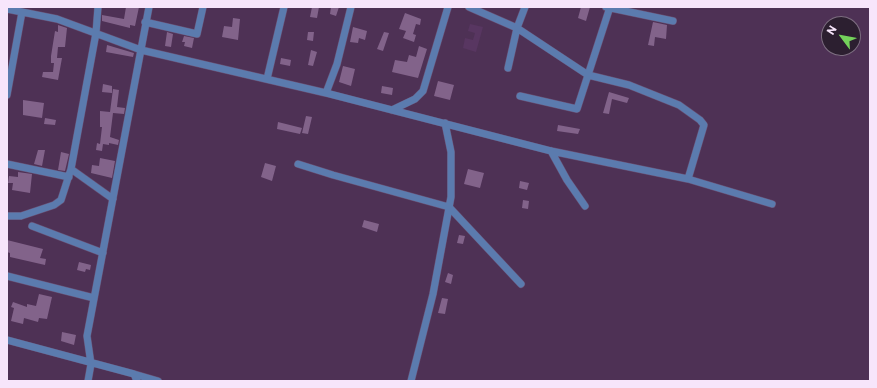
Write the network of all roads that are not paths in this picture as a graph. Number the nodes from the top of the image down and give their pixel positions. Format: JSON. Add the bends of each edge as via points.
{"nodes":[{"id":1,"x":98,"y":7,"type":"edge"},
{"id":2,"x":149,"y":7,"type":"edge"},
{"id":3,"x":203,"y":7,"type":"edge"},
{"id":4,"x":284,"y":7,"type":"edge"},
{"id":5,"x":351,"y":7,"type":"edge"},
{"id":6,"x":448,"y":7,"type":"edge"},
{"id":7,"x":469,"y":7,"type":"edge"},
{"id":8,"x":525,"y":7,"type":"edge"},
{"id":9,"x":608,"y":7,"type":"edge"},
{"id":10,"x":7,"y":9,"type":"edge"},
{"id":11,"x":22,"y":12,"type":"junction"},
{"id":12,"x":673,"y":21,"type":"dead end"},
{"id":13,"x":145,"y":22,"type":"junction"},
{"id":14,"x":517,"y":28,"type":"junction"},
{"id":15,"x":96,"y":33,"type":"junction"},
{"id":16,"x":141,"y":50,"type":"junction"},
{"id":17,"x":508,"y":68,"type":"dead end"},
{"id":18,"x":588,"y":75,"type":"junction"},
{"id":19,"x":267,"y":79,"type":"junction"},
{"id":20,"x":8,"y":85,"type":"edge"},
{"id":21,"x":326,"y":94,"type":"junction"},
{"id":22,"x":7,"y":95,"type":"edge"},
{"id":23,"x":520,"y":96,"type":"dead end"},
{"id":24,"x":392,"y":110,"type":"junction"},
{"id":25,"x":445,"y":123,"type":"junction"},
{"id":26,"x":552,"y":151,"type":"junction"},
{"id":27,"x":7,"y":164,"type":"edge"},
{"id":28,"x":298,"y":164,"type":"dead end"},
{"id":29,"x":71,"y":169,"type":"junction"},
{"id":30,"x":69,"y":177,"type":"junction"},
{"id":31,"x":688,"y":179,"type":"junction"},
{"id":32,"x":113,"y":199,"type":"junction"},
{"id":33,"x":772,"y":204,"type":"dead end"},
{"id":34,"x":585,"y":206,"type":"dead end"},
{"id":35,"x":449,"y":207,"type":"junction"},
{"id":36,"x":7,"y":216,"type":"edge"},
{"id":37,"x":32,"y":226,"type":"dead end"},
{"id":38,"x":103,"y":252,"type":"junction"},
{"id":39,"x":7,"y":276,"type":"edge"},
{"id":40,"x":521,"y":284,"type":"dead end"},
{"id":41,"x":94,"y":298,"type":"junction"},
{"id":42,"x":7,"y":340,"type":"edge"},
{"id":43,"x":90,"y":364,"type":"junction"},
{"id":44,"x":134,"y":374,"type":"junction"},
{"id":45,"x":88,"y":381,"type":"edge"},
{"id":46,"x":137,"y":381,"type":"edge"},
{"id":47,"x":158,"y":381,"type":"edge"},
{"id":48,"x":411,"y":381,"type":"edge"}],
"edges":[{"from":1,"to":15,"type":"street"},
{"from":2,"to":13,"type":"street"},
{"from":3,"to":13,"type":"street","via":[[197,34]]},
{"from":4,"to":19,"type":"street"},
{"from":5,"to":21,"type":"street","via":[[337,64]]},
{"from":6,"to":24,"type":"street","via":[[423,91],[415,99]]},
{"from":7,"to":14,"type":"street"},
{"from":8,"to":14,"type":"street"},
{"from":9,"to":12,"type":"street"},
{"from":9,"to":18,"type":"street"},
{"from":10,"to":11,"type":"street"},
{"from":11,"to":15,"type":"street","via":[[57,19]]},
{"from":11,"to":20,"type":"street"},
{"from":13,"to":16,"type":"street"},
{"from":14,"to":17,"type":"street"},
{"from":14,"to":18,"type":"street"},
{"from":15,"to":16,"type":"street"},
{"from":15,"to":29,"type":"street"},
{"from":16,"to":19,"type":"street"},
{"from":16,"to":32,"type":"street"},
{"from":18,"to":23,"type":"street","via":[[577,109]]},
{"from":18,"to":31,"type":"street","via":[[629,85],[672,102],[700,120],[704,125]]},
{"from":19,"to":21,"type":"street"},
{"from":20,"to":22,"type":"street"},
{"from":21,"to":24,"type":"street"},
{"from":24,"to":25,"type":"street"},
{"from":25,"to":26,"type":"street"},
{"from":25,"to":35,"type":"street","via":[[451,152]]},
{"from":26,"to":31,"type":"street"},
{"from":26,"to":34,"type":"street","via":[[567,180]]},
{"from":27,"to":30,"type":"street"},
{"from":28,"to":35,"type":"street"},
{"from":29,"to":30,"type":"street"},
{"from":29,"to":32,"type":"street"},
{"from":30,"to":36,"type":"street","via":[[61,200],[54,205],[21,216]]},
{"from":31,"to":33,"type":"street"},
{"from":32,"to":38,"type":"street"},
{"from":35,"to":40,"type":"street"},
{"from":35,"to":48,"type":"street","via":[[435,286]]},
{"from":37,"to":38,"type":"street"},
{"from":38,"to":41,"type":"street"},
{"from":39,"to":41,"type":"street"},
{"from":41,"to":43,"type":"street","via":[[87,336]]},
{"from":42,"to":43,"type":"street"},
{"from":43,"to":44,"type":"street"},
{"from":43,"to":45,"type":"street"},
{"from":44,"to":46,"type":"street"},
{"from":44,"to":47,"type":"street"}]}
